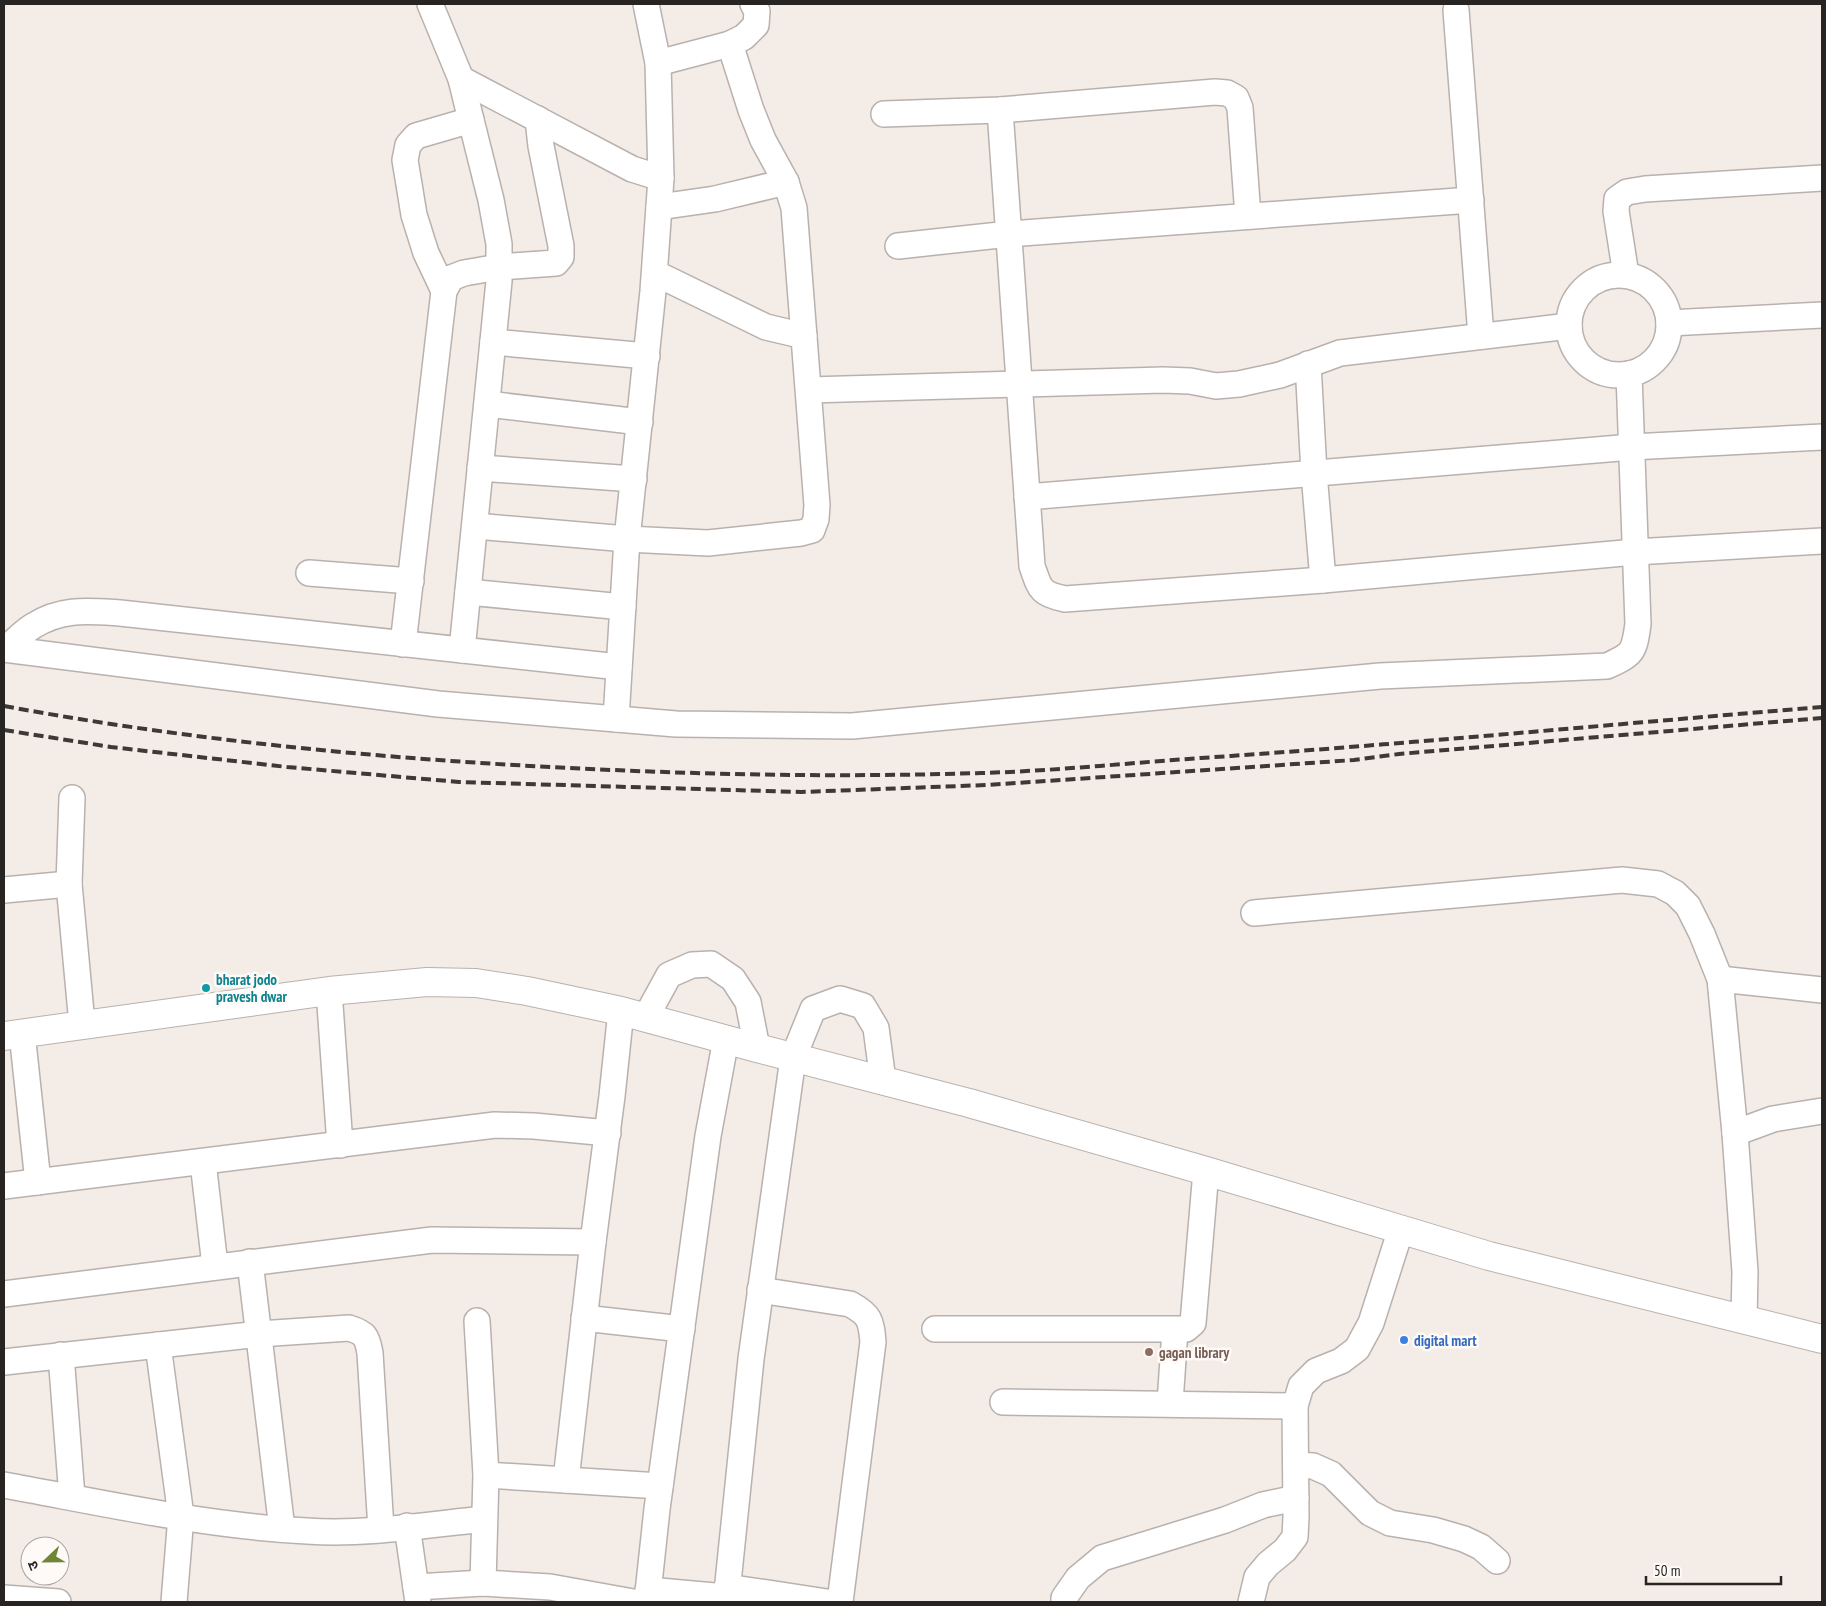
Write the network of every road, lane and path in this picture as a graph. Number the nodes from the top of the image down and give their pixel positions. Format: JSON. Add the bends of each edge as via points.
{"nodes":[{"id":1,"x":430,"y":4,"type":"edge"},
{"id":2,"x":646,"y":4,"type":"edge"},
{"id":3,"x":753,"y":4,"type":"edge"},
{"id":4,"x":1456,"y":10,"type":"dead end"},
{"id":5,"x":730,"y":44,"type":"junction"},
{"id":6,"x":658,"y":63,"type":"junction"},
{"id":7,"x":461,"y":79,"type":"junction"},
{"id":8,"x":1000,"y":110,"type":"junction"},
{"id":9,"x":884,"y":114,"type":"dead end"},
{"id":10,"x":538,"y":119,"type":"junction"},
{"id":11,"x":471,"y":120,"type":"junction"},
{"id":12,"x":661,"y":178,"type":"junction"},
{"id":13,"x":1822,"y":178,"type":"edge"},
{"id":14,"x":786,"y":182,"type":"junction"},
{"id":15,"x":1471,"y":200,"type":"junction"},
{"id":16,"x":659,"y":207,"type":"junction"},
{"id":17,"x":1248,"y":216,"type":"junction"},
{"id":18,"x":1009,"y":234,"type":"junction"},
{"id":19,"x":898,"y":246,"type":"dead end"},
{"id":20,"x":499,"y":268,"type":"junction"},
{"id":21,"x":654,"y":273,"type":"junction"},
{"id":22,"x":1626,"y":275,"type":"junction"},
{"id":23,"x":444,"y":291,"type":"junction"},
{"id":24,"x":1822,"y":315,"type":"edge"},
{"id":25,"x":1668,"y":323,"type":"junction"},
{"id":26,"x":1569,"y":326,"type":"junction"},
{"id":27,"x":804,"y":336,"type":"junction"},
{"id":28,"x":1482,"y":336,"type":"junction"},
{"id":29,"x":493,"y":342,"type":"junction"},
{"id":30,"x":647,"y":356,"type":"junction"},
{"id":31,"x":1308,"y":364,"type":"junction"},
{"id":32,"x":1629,"y":374,"type":"junction"},
{"id":33,"x":1020,"y":384,"type":"junction"},
{"id":34,"x":809,"y":390,"type":"junction"},
{"id":35,"x":487,"y":404,"type":"junction"},
{"id":36,"x":640,"y":422,"type":"junction"},
{"id":37,"x":1822,"y":437,"type":"edge"},
{"id":38,"x":1632,"y":447,"type":"junction"},
{"id":39,"x":480,"y":468,"type":"junction"},
{"id":40,"x":1314,"y":474,"type":"junction"},
{"id":41,"x":634,"y":479,"type":"junction"},
{"id":42,"x":1027,"y":497,"type":"junction"},
{"id":43,"x":474,"y":526,"type":"junction"},
{"id":44,"x":626,"y":539,"type":"junction"},
{"id":45,"x":1822,"y":542,"type":"edge"},
{"id":46,"x":1635,"y":552,"type":"junction"},
{"id":47,"x":309,"y":573,"type":"dead end"},
{"id":48,"x":1323,"y":580,"type":"junction"},
{"id":49,"x":411,"y":581,"type":"junction"},
{"id":50,"x":468,"y":592,"type":"junction"},
{"id":51,"x":622,"y":607,"type":"junction"},
{"id":52,"x":403,"y":644,"type":"junction"},
{"id":53,"x":5,"y":649,"type":"edge"},
{"id":54,"x":462,"y":650,"type":"junction"},
{"id":55,"x":619,"y":666,"type":"junction"},
{"id":56,"x":616,"y":719,"type":"junction"},
{"id":57,"x":72,"y":798,"type":"dead end"},
{"id":58,"x":69,"y":884,"type":"junction"},
{"id":59,"x":4,"y":890,"type":"edge"},
{"id":60,"x":1254,"y":913,"type":"dead end"},
{"id":61,"x":1720,"y":979,"type":"junction"},
{"id":62,"x":329,"y":990,"type":"junction"},
{"id":63,"x":1822,"y":990,"type":"edge"},
{"id":64,"x":634,"y":1014,"type":"junction"},
{"id":65,"x":82,"y":1024,"type":"junction"},
{"id":66,"x":13,"y":1035,"type":"edge"},
{"id":67,"x":726,"y":1040,"type":"junction"},
{"id":68,"x":756,"y":1048,"type":"junction"},
{"id":69,"x":793,"y":1058,"type":"junction"},
{"id":70,"x":883,"y":1080,"type":"junction"},
{"id":71,"x":1822,"y":1111,"type":"edge"},
{"id":72,"x":608,"y":1133,"type":"junction"},
{"id":73,"x":1735,"y":1133,"type":"junction"},
{"id":74,"x":340,"y":1145,"type":"junction"},
{"id":75,"x":203,"y":1162,"type":"junction"},
{"id":76,"x":1206,"y":1170,"type":"junction"},
{"id":77,"x":38,"y":1182,"type":"junction"},
{"id":78,"x":4,"y":1186,"type":"edge"},
{"id":79,"x":1401,"y":1229,"type":"junction"},
{"id":80,"x":593,"y":1242,"type":"junction"},
{"id":81,"x":250,"y":1262,"type":"junction"},
{"id":82,"x":215,"y":1266,"type":"junction"},
{"id":83,"x":760,"y":1290,"type":"junction"},
{"id":84,"x":4,"y":1294,"type":"edge"},
{"id":85,"x":584,"y":1318,"type":"junction"},
{"id":86,"x":1744,"y":1320,"type":"junction"},
{"id":87,"x":477,"y":1321,"type":"dead end"},
{"id":88,"x":682,"y":1328,"type":"junction"},
{"id":89,"x":935,"y":1329,"type":"dead end"},
{"id":90,"x":1175,"y":1330,"type":"junction"},
{"id":91,"x":259,"y":1334,"type":"junction"},
{"id":92,"x":1822,"y":1339,"type":"edge"},
{"id":93,"x":158,"y":1345,"type":"junction"},
{"id":94,"x":60,"y":1355,"type":"junction"},
{"id":95,"x":4,"y":1362,"type":"edge"},
{"id":96,"x":1003,"y":1402,"type":"dead end"},
{"id":97,"x":1170,"y":1404,"type":"junction"},
{"id":98,"x":1295,"y":1406,"type":"junction"},
{"id":99,"x":1296,"y":1465,"type":"junction"},
{"id":100,"x":486,"y":1475,"type":"junction"},
{"id":101,"x":566,"y":1480,"type":"junction"},
{"id":102,"x":4,"y":1485,"type":"edge"},
{"id":103,"x":660,"y":1486,"type":"junction"},
{"id":104,"x":72,"y":1497,"type":"junction"},
{"id":105,"x":1296,"y":1498,"type":"junction"},
{"id":106,"x":182,"y":1516,"type":"junction"},
{"id":107,"x":484,"y":1519,"type":"junction"},
{"id":108,"x":407,"y":1526,"type":"junction"},
{"id":109,"x":282,"y":1529,"type":"junction"},
{"id":110,"x":381,"y":1529,"type":"junction"},
{"id":111,"x":1497,"y":1560,"type":"dead end"},
{"id":112,"x":483,"y":1583,"type":"junction"},
{"id":113,"x":550,"y":1594,"type":"edge"},
{"id":114,"x":417,"y":1595,"type":"edge"},
{"id":115,"x":726,"y":1596,"type":"edge"},
{"id":116,"x":4,"y":1598,"type":"edge"},
{"id":117,"x":643,"y":1598,"type":"edge"},
{"id":118,"x":58,"y":1602,"type":"edge"},
{"id":119,"x":174,"y":1602,"type":"edge"},
{"id":120,"x":827,"y":1602,"type":"edge"},
{"id":121,"x":840,"y":1602,"type":"edge"},
{"id":122,"x":1064,"y":1602,"type":"edge"},
{"id":123,"x":1251,"y":1602,"type":"edge"}],
"edges":[{"from":1,"to":7,"type":"street"},
{"from":2,"to":6,"type":"street"},
{"from":3,"to":5,"type":"street","via":[[757,11],[756,25],[744,37]]},
{"from":4,"to":15,"type":"street"},
{"from":5,"to":6,"type":"street"},
{"from":5,"to":14,"type":"street","via":[[763,140]]},
{"from":6,"to":12,"type":"street"},
{"from":7,"to":10,"type":"street"},
{"from":7,"to":11,"type":"street"},
{"from":8,"to":9,"type":"street"},
{"from":8,"to":17,"type":"street","via":[[1215,92],[1227,94],[1236,98],[1240,108]]},
{"from":8,"to":18,"type":"street"},
{"from":10,"to":12,"type":"street","via":[[632,169]]},
{"from":10,"to":20,"type":"street","via":[[562,246],[561,257],[556,264]]},
{"from":11,"to":20,"type":"street","via":[[491,200],[499,244]]},
{"from":11,"to":23,"type":"street","via":[[416,136],[408,145],[405,160],[414,215],[426,253]]},
{"from":12,"to":16,"type":"street"},
{"from":13,"to":22,"type":"street","via":[[1627,192],[1617,199],[1616,211]]},
{"from":14,"to":16,"type":"street","via":[[715,199]]},
{"from":14,"to":27,"type":"street","via":[[794,208]]},
{"from":15,"to":17,"type":"street"},
{"from":15,"to":28,"type":"street"},
{"from":16,"to":21,"type":"street"},
{"from":17,"to":18,"type":"street"},
{"from":18,"to":19,"type":"street"},
{"from":18,"to":33,"type":"street"},
{"from":20,"to":23,"type":"street","via":[[451,278]]},
{"from":20,"to":29,"type":"street"},
{"from":21,"to":27,"type":"street","via":[[766,327]]},
{"from":21,"to":30,"type":"street"},
{"from":22,"to":25,"type":"street","via":[[1642,281],[1656,292],[1665,306]]},
{"from":22,"to":26,"type":"street","via":[[1608,276],[1592,282],[1579,294],[1571,309]]},
{"from":23,"to":49,"type":"street"},
{"from":24,"to":25,"type":"street"},
{"from":25,"to":32,"type":"street","via":[[1666,341],[1658,356],[1645,368]]},
{"from":26,"to":28,"type":"street"},
{"from":26,"to":32,"type":"street","via":[[1571,341],[1588,364],[1600,372]]},
{"from":27,"to":34,"type":"street"},
{"from":28,"to":31,"type":"street","via":[[1340,353]]},
{"from":29,"to":30,"type":"street"},
{"from":29,"to":35,"type":"street"},
{"from":30,"to":36,"type":"street"},
{"from":31,"to":33,"type":"street","via":[[1280,375],[1216,386],[1164,380]]},
{"from":31,"to":40,"type":"street"},
{"from":32,"to":38,"type":"street"},
{"from":33,"to":34,"type":"street"},
{"from":33,"to":42,"type":"street"},
{"from":34,"to":44,"type":"street","via":[[817,505],[812,530],[801,534],[708,543]]},
{"from":35,"to":36,"type":"street"},
{"from":35,"to":39,"type":"street"},
{"from":36,"to":41,"type":"street"},
{"from":37,"to":38,"type":"street"},
{"from":38,"to":40,"type":"street"},
{"from":38,"to":46,"type":"street"},
{"from":39,"to":41,"type":"street"},
{"from":39,"to":43,"type":"street"},
{"from":40,"to":42,"type":"street"},
{"from":40,"to":48,"type":"street"},
{"from":41,"to":44,"type":"street"},
{"from":42,"to":48,"type":"street","via":[[1032,566],[1038,584],[1048,596],[1065,599]]},
{"from":43,"to":44,"type":"street"},
{"from":43,"to":50,"type":"street"},
{"from":44,"to":51,"type":"street"},
{"from":45,"to":46,"type":"street"},
{"from":46,"to":48,"type":"street"},
{"from":46,"to":56,"type":"street","via":[[1638,624],[1635,645],[1626,658],[1607,666],[1380,676],[852,726],[676,724]]},
{"from":47,"to":49,"type":"street"},
{"from":49,"to":52,"type":"street"},
{"from":50,"to":51,"type":"street"},
{"from":50,"to":54,"type":"street"},
{"from":51,"to":55,"type":"street"},
{"from":52,"to":53,"type":"street","via":[[77,611],[53,615],[31,626]]},
{"from":52,"to":54,"type":"street"},
{"from":53,"to":56,"type":"street","via":[[438,704]]},
{"from":54,"to":55,"type":"street"},
{"from":55,"to":56,"type":"street"},
{"from":57,"to":58,"type":"street"},
{"from":58,"to":59,"type":"street"},
{"from":58,"to":65,"type":"street"},
{"from":60,"to":61,"type":"street","via":[[1622,880],[1658,884],[1675,893],[1688,906]]},
{"from":61,"to":63,"type":"street"},
{"from":61,"to":73,"type":"street"},
{"from":62,"to":64,"type":"highway","via":[[427,982],[476,983]]},
{"from":62,"to":65,"type":"highway"},
{"from":62,"to":74,"type":"street"},
{"from":64,"to":67,"type":"highway"},
{"from":64,"to":68,"type":"street","via":[[669,975],[692,965],[711,964],[733,979],[748,1002]]},
{"from":64,"to":72,"type":"street"},
{"from":65,"to":66,"type":"highway"},
{"from":66,"to":77,"type":"street"},
{"from":67,"to":68,"type":"highway"},
{"from":67,"to":88,"type":"street","via":[[708,1136]]},
{"from":68,"to":69,"type":"highway"},
{"from":69,"to":70,"type":"highway"},
{"from":69,"to":70,"type":"street","via":[[814,1009],[840,999],[864,1006],[876,1028]]},
{"from":69,"to":83,"type":"street"},
{"from":70,"to":76,"type":"highway"},
{"from":71,"to":73,"type":"street","via":[[1773,1119]]},
{"from":72,"to":74,"type":"street","via":[[495,1126]]},
{"from":72,"to":80,"type":"street"},
{"from":73,"to":86,"type":"street","via":[[1745,1272]]},
{"from":74,"to":75,"type":"street"},
{"from":75,"to":77,"type":"street"},
{"from":75,"to":82,"type":"street"},
{"from":76,"to":79,"type":"highway"},
{"from":76,"to":90,"type":"street","via":[[1194,1323],[1186,1329]]},
{"from":77,"to":78,"type":"street"},
{"from":79,"to":86,"type":"highway","via":[[1489,1256]]},
{"from":79,"to":98,"type":"street","via":[[1371,1323],[1357,1349],[1341,1361],[1316,1371],[1301,1386]]},
{"from":80,"to":81,"type":"street","via":[[432,1240]]},
{"from":80,"to":85,"type":"street"},
{"from":81,"to":82,"type":"street"},
{"from":81,"to":91,"type":"street"},
{"from":82,"to":84,"type":"street"},
{"from":83,"to":115,"type":"street"},
{"from":83,"to":121,"type":"street","via":[[850,1304],[863,1311],[871,1321],[873,1342]]},
{"from":85,"to":88,"type":"street"},
{"from":85,"to":101,"type":"street"},
{"from":86,"to":92,"type":"highway"},
{"from":87,"to":100,"type":"street"},
{"from":88,"to":103,"type":"street"},
{"from":89,"to":90,"type":"street"},
{"from":90,"to":97,"type":"street"},
{"from":91,"to":93,"type":"street"},
{"from":91,"to":109,"type":"street"},
{"from":91,"to":110,"type":"street","via":[[348,1328],[362,1332],[368,1341]]},
{"from":93,"to":94,"type":"street"},
{"from":93,"to":106,"type":"street"},
{"from":94,"to":95,"type":"street"},
{"from":94,"to":104,"type":"street"},
{"from":96,"to":97,"type":"street"},
{"from":97,"to":98,"type":"street"},
{"from":98,"to":99,"type":"street"},
{"from":99,"to":105,"type":"street"},
{"from":99,"to":111,"type":"street","via":[[1313,1466],[1332,1474],[1370,1512],[1390,1523],[1464,1539]]},
{"from":100,"to":101,"type":"street"},
{"from":100,"to":107,"type":"street"},
{"from":101,"to":103,"type":"street"},
{"from":102,"to":104,"type":"street"},
{"from":103,"to":117,"type":"street"},
{"from":104,"to":106,"type":"street"},
{"from":105,"to":122,"type":"street","via":[[1263,1505],[1102,1558],[1078,1578]]},
{"from":105,"to":123,"type":"street","via":[[1294,1537],[1256,1577]]},
{"from":106,"to":109,"type":"street"},
{"from":106,"to":119,"type":"street"},
{"from":107,"to":108,"type":"street"},
{"from":107,"to":112,"type":"street"},
{"from":108,"to":110,"type":"street"},
{"from":108,"to":114,"type":"street"},
{"from":109,"to":110,"type":"street","via":[[308,1532]]},
{"from":112,"to":113,"type":"street"},
{"from":112,"to":114,"type":"street"},
{"from":113,"to":117,"type":"street"},
{"from":115,"to":117,"type":"street"},
{"from":115,"to":120,"type":"street"},
{"from":116,"to":118,"type":"street"}]}
